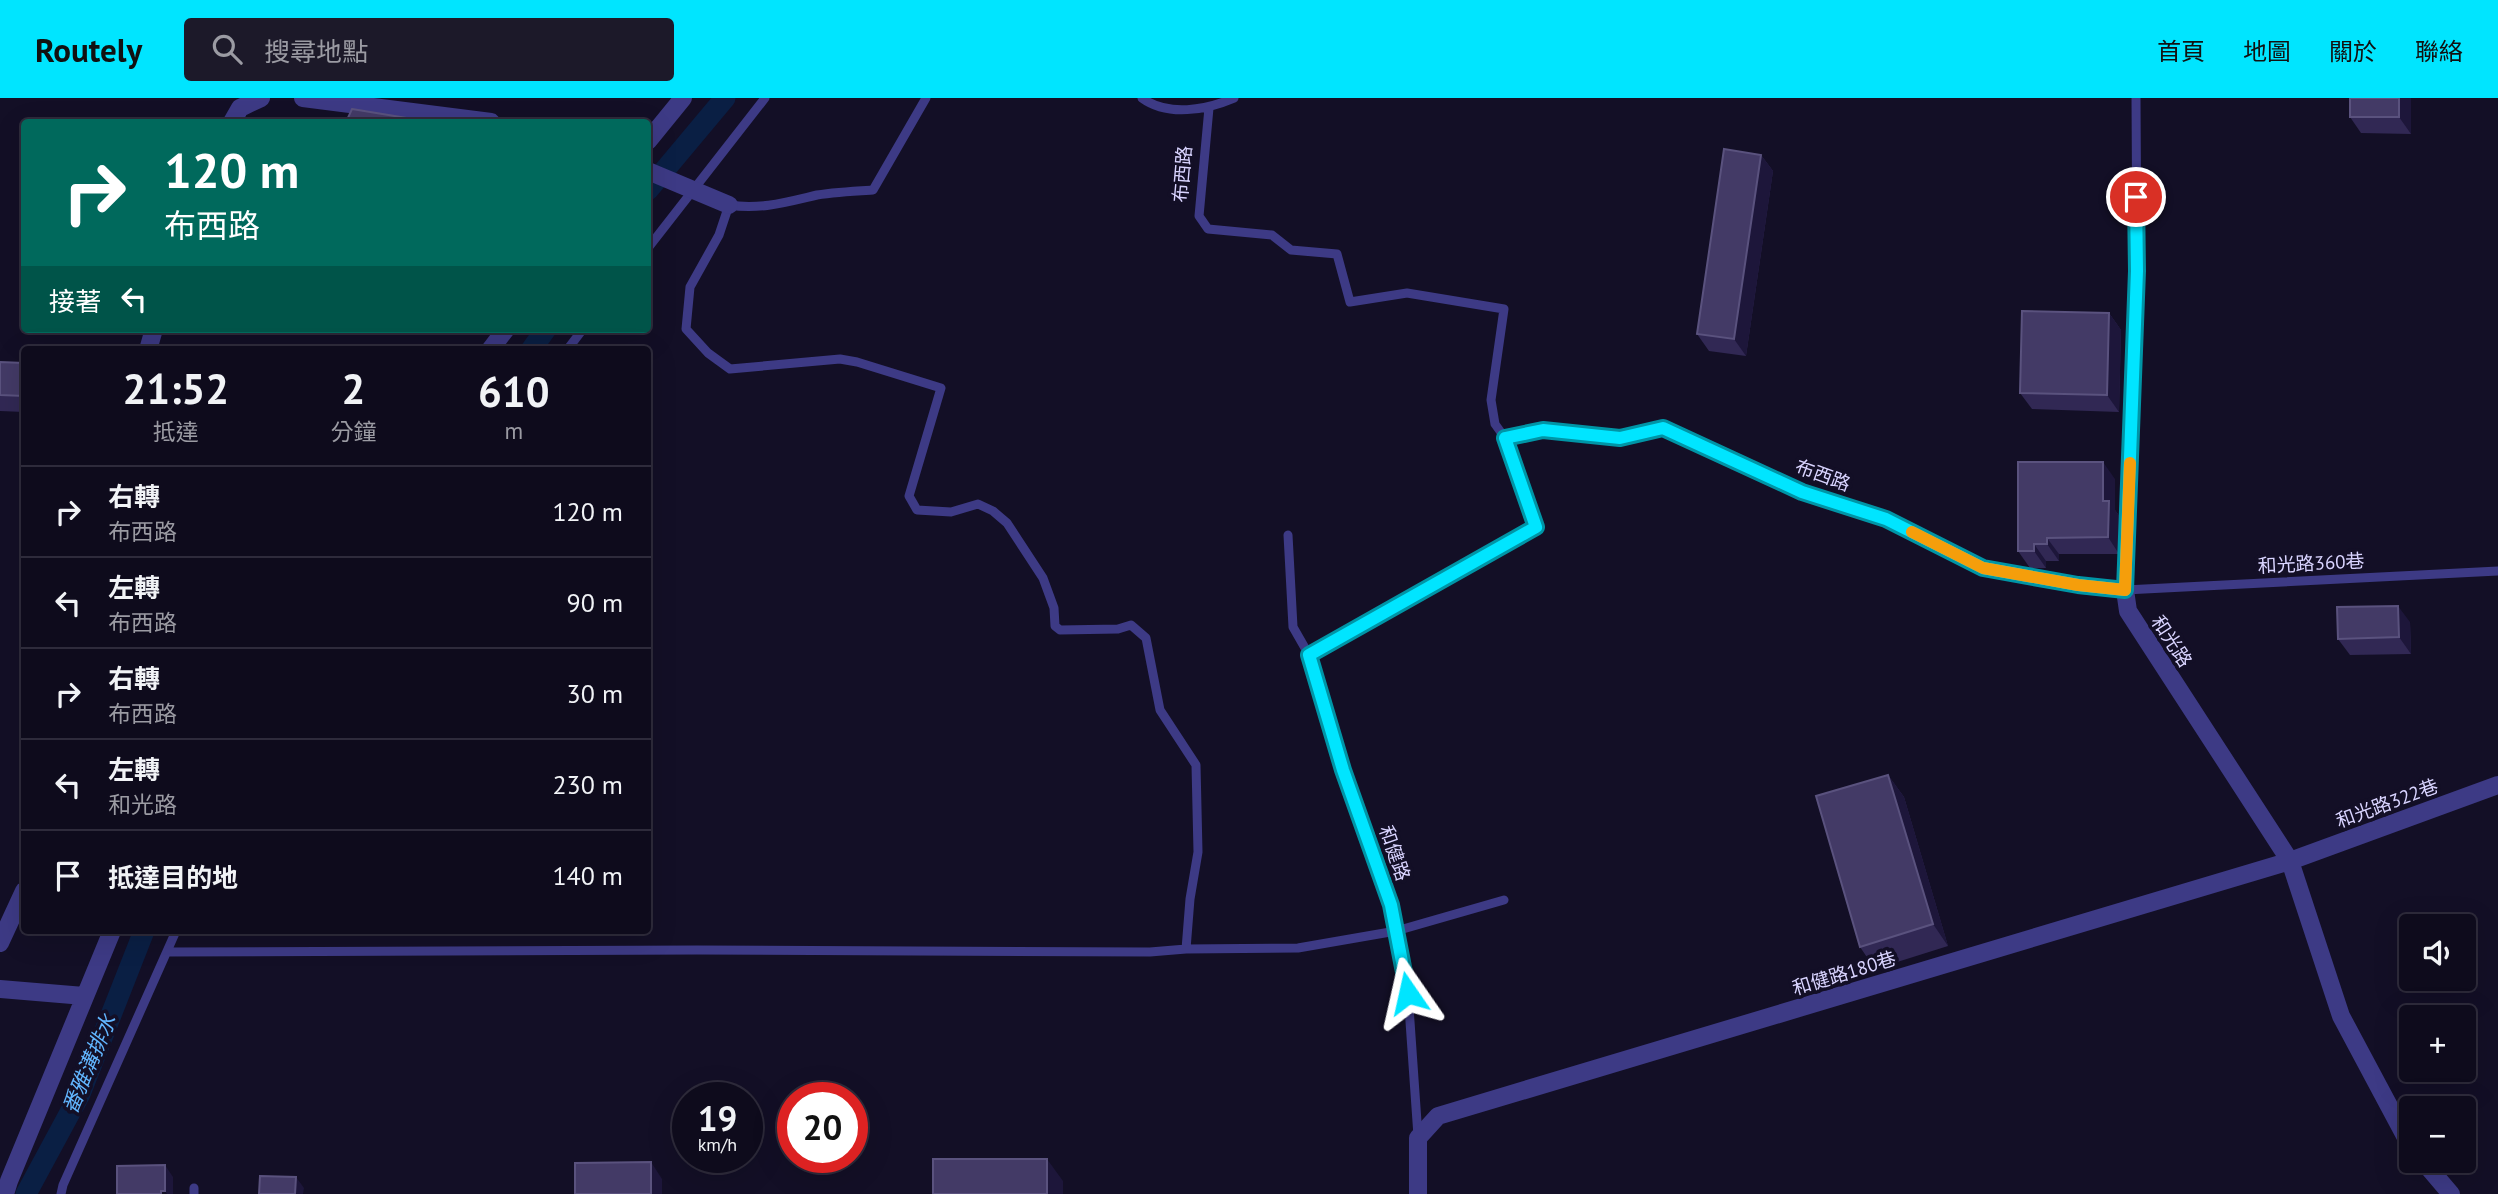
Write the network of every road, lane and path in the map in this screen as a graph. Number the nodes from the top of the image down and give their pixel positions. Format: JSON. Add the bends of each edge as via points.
{"nodes":[{"id":1,"x":261,"y":98,"type":"edge"},
{"id":2,"x":303,"y":98,"type":"edge"},
{"id":3,"x":683,"y":98,"type":"edge"},
{"id":4,"x":765,"y":98,"type":"edge"},
{"id":5,"x":926,"y":98,"type":"edge"},
{"id":6,"x":1142,"y":98,"type":"edge"},
{"id":7,"x":1234,"y":98,"type":"edge"},
{"id":8,"x":2136,"y":98,"type":"edge"},
{"id":9,"x":1209,"y":108,"type":"junction"},
{"id":10,"x":234,"y":119,"type":"edge"},
{"id":11,"x":468,"y":119,"type":"edge"},
{"id":12,"x":651,"y":137,"type":"edge"},
{"id":13,"x":651,"y":172,"type":"edge"},
{"id":14,"x":687,"y":189,"type":"junction"},
{"id":15,"x":729,"y":205,"type":"junction"},
{"id":16,"x":651,"y":243,"type":"edge"},
{"id":17,"x":1505,"y":438,"type":"junction"},
{"id":18,"x":1288,"y":536,"type":"dead end"},
{"id":19,"x":2498,"y":571,"type":"edge"},
{"id":20,"x":2125,"y":590,"type":"junction"},
{"id":21,"x":1309,"y":655,"type":"junction"},
{"id":22,"x":2498,"y":785,"type":"edge"},
{"id":23,"x":2290,"y":861,"type":"junction"},
{"id":24,"x":21,"y":898,"type":"edge"},
{"id":25,"x":1504,"y":900,"type":"dead end"},
{"id":26,"x":1396,"y":931,"type":"junction"},
{"id":27,"x":111,"y":934,"type":"edge"},
{"id":28,"x":175,"y":934,"type":"edge"},
{"id":29,"x":0,"y":943,"type":"edge"},
{"id":30,"x":1186,"y":949,"type":"junction"},
{"id":31,"x":167,"y":951,"type":"junction"},
{"id":32,"x":0,"y":989,"type":"edge"},
{"id":33,"x":84,"y":996,"type":"junction"},
{"id":34,"x":2399,"y":1124,"type":"edge"},
{"id":35,"x":1418,"y":1138,"type":"junction"},
{"id":36,"x":2432,"y":1173,"type":"edge"},
{"id":37,"x":5,"y":1194,"type":"edge"},
{"id":38,"x":61,"y":1194,"type":"edge"},
{"id":39,"x":1418,"y":1194,"type":"edge"},
{"id":40,"x":2451,"y":1194,"type":"edge"}],
"edges":[{"from":1,"to":10,"type":"street","via":[[240,108]]},
{"from":2,"to":11,"type":"street"},
{"from":3,"to":12,"type":"street"},
{"from":4,"to":14,"type":"lane"},
{"from":5,"to":15,"type":"lane","via":[[873,190],[819,195],[779,205]]},
{"from":6,"to":9,"type":"lane","via":[[1164,108]]},
{"from":7,"to":9,"type":"lane"},
{"from":8,"to":20,"type":"lane","name":"和光路","via":[[2137,271]]},
{"from":9,"to":17,"type":"lane","name":"布西路","via":[[1199,216],[1208,229],[1272,235],[1291,250],[1338,254],[1350,302],[1406,293],[1504,309],[1491,400],[1495,424]]},
{"from":13,"to":14,"type":"street"},
{"from":14,"to":15,"type":"street"},
{"from":14,"to":16,"type":"lane"},
{"from":15,"to":30,"type":"lane","via":[[719,235],[690,287],[686,329],[708,354],[730,369],[840,359],[941,388],[909,496],[917,510],[951,512],[978,504],[993,511],[1007,523],[1043,578],[1055,626],[1060,630],[1131,625],[1146,638],[1160,710],[1196,765],[1198,852]]},
{"from":17,"to":20,"type":"lane","name":"布西路","via":[[1543,430],[1620,438],[1663,428],[1802,492],[1886,519],[1983,568]]},
{"from":17,"to":21,"type":"lane","name":"布西路","via":[[1536,527]]},
{"from":18,"to":21,"type":"lane","name":"和健路","via":[[1293,627]]},
{"from":19,"to":20,"type":"lane","name":"和光路360巷"},
{"from":20,"to":23,"type":"street","name":"和光路","via":[[2128,611]]},
{"from":21,"to":26,"type":"lane","name":"和健路"},
{"from":22,"to":23,"type":"street","name":"和光路322巷"},
{"from":23,"to":34,"type":"street","name":"和光路","via":[[2342,1016]]},
{"from":23,"to":35,"type":"street","name":"和健路180巷","via":[[1438,1116]]},
{"from":24,"to":29,"type":"street"},
{"from":25,"to":26,"type":"lane"},
{"from":26,"to":30,"type":"lane","via":[[1298,948]]},
{"from":26,"to":35,"type":"lane","name":"和健路","via":[[1408,993]]},
{"from":27,"to":33,"type":"street"},
{"from":28,"to":31,"type":"lane"},
{"from":30,"to":31,"type":"lane"},
{"from":31,"to":38,"type":"lane"},
{"from":32,"to":33,"type":"street"},
{"from":33,"to":37,"type":"street"},
{"from":35,"to":39,"type":"street","name":"和健路"},
{"from":36,"to":40,"type":"street"}]}
